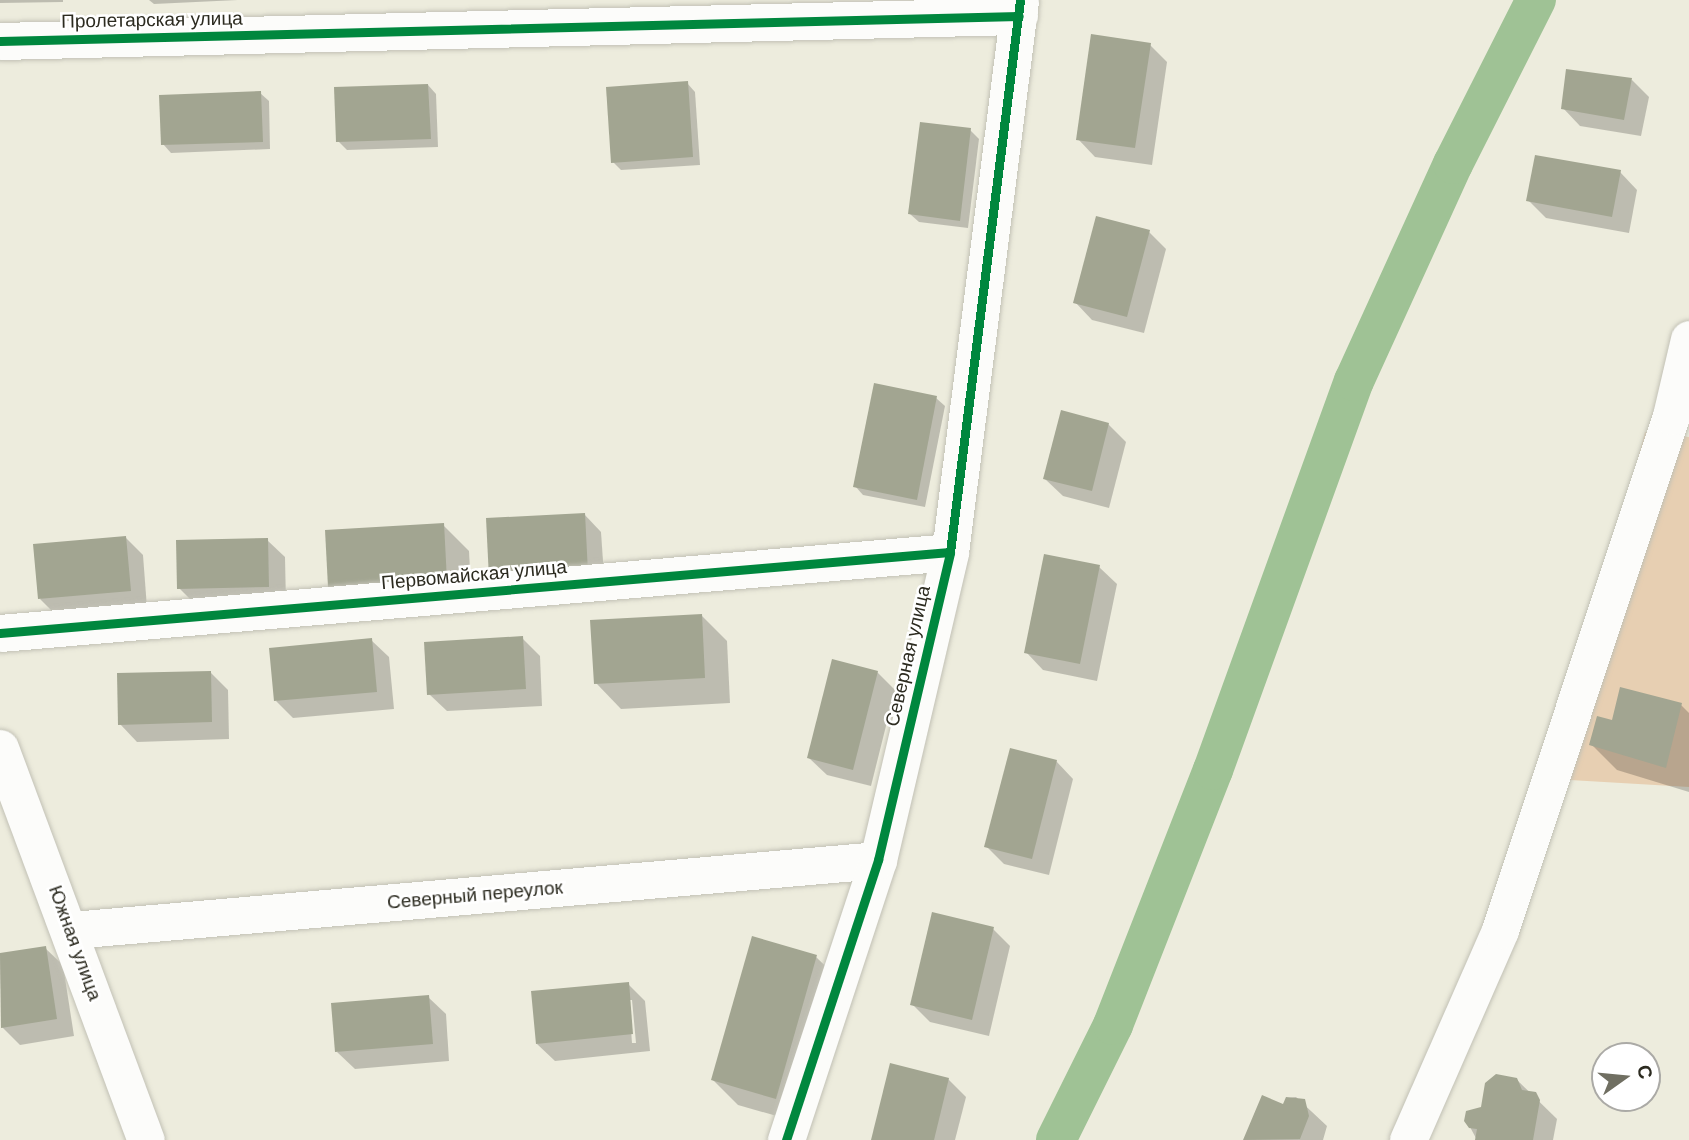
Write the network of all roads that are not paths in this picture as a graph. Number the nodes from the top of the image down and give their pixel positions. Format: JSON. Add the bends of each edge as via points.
{"nodes":[{"id":1,"x":1020,"y":8,"type":"edge"},
{"id":2,"x":0,"y":41,"type":"edge"},
{"id":3,"x":1689,"y":338,"type":"edge"},
{"id":4,"x":1680,"y":417,"type":"edge"},
{"id":5,"x":950,"y":552,"type":"junction"},
{"id":6,"x":0,"y":633,"type":"edge"},
{"id":7,"x":0,"y":748,"type":"edge"},
{"id":8,"x":878,"y":860,"type":"junction"},
{"id":9,"x":72,"y":930,"type":"junction"},
{"id":10,"x":146,"y":1140,"type":"edge"},
{"id":11,"x":786,"y":1140,"type":"edge"},
{"id":12,"x":1408,"y":1140,"type":"edge"}],
"edges":[{"from":1,"to":2,"type":"street","name":"Пролетарская улица"},
{"from":1,"to":5,"type":"street","name":"Северная улица"},
{"from":3,"to":4,"type":"street"},
{"from":4,"to":12,"type":"street","via":[[1500,930]]},
{"from":5,"to":6,"type":"street","name":"Первомайская улица"},
{"from":5,"to":8,"type":"street","name":"Северная улица"},
{"from":7,"to":9,"type":"street","name":"Южная улица"},
{"from":8,"to":9,"type":"street","name":"Северный переулок"},
{"from":8,"to":11,"type":"street","name":"Северная улица"},
{"from":9,"to":10,"type":"street","name":"Южная улица"}]}
